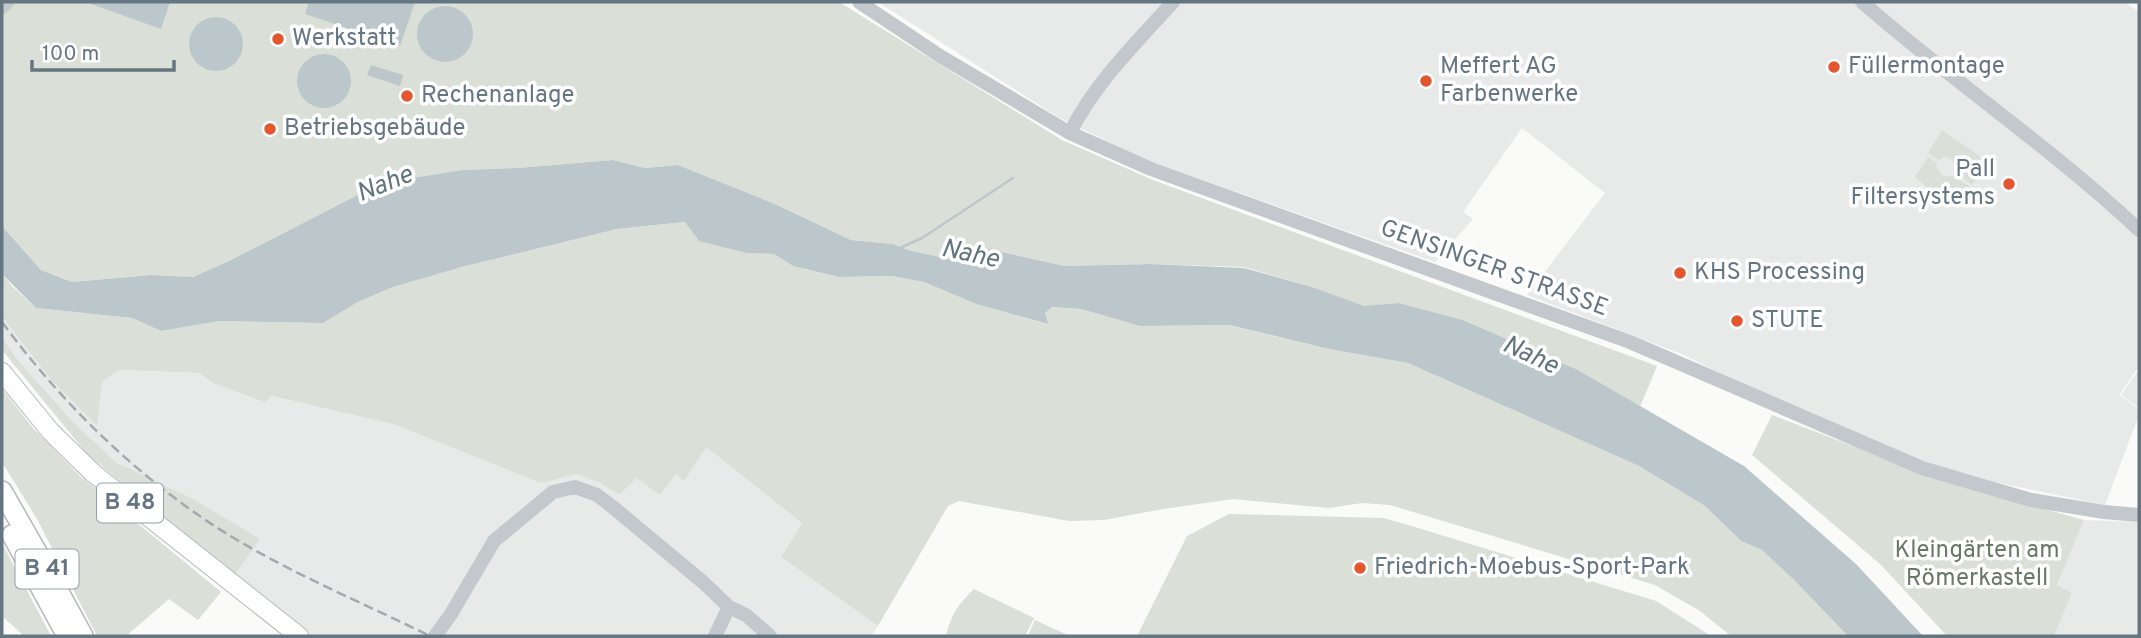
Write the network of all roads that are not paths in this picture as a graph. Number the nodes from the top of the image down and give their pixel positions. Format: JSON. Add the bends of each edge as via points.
{"nodes":[{"id":1,"x":7,"y":2,"type":"edge"},
{"id":2,"x":859,"y":2,"type":"edge"},
{"id":3,"x":1173,"y":2,"type":"edge"},
{"id":4,"x":1862,"y":2,"type":"edge"},
{"id":5,"x":2,"y":7,"type":"edge"},
{"id":6,"x":1070,"y":134,"type":"junction"},
{"id":7,"x":2139,"y":230,"type":"edge"},
{"id":8,"x":2,"y":372,"type":"edge"},
{"id":9,"x":2,"y":491,"type":"edge"},
{"id":10,"x":2139,"y":515,"type":"edge"},
{"id":11,"x":2,"y":516,"type":"edge"},
{"id":12,"x":729,"y":607,"type":"junction"},
{"id":13,"x":67,"y":636,"type":"edge"},
{"id":14,"x":83,"y":636,"type":"edge"},
{"id":15,"x":299,"y":636,"type":"edge"},
{"id":16,"x":435,"y":636,"type":"edge"},
{"id":17,"x":715,"y":636,"type":"edge"},
{"id":18,"x":770,"y":636,"type":"edge"}],
"edges":[{"from":1,"to":5,"type":"street"},
{"from":2,"to":6,"type":"street","name":"GENSINGER STRASSE"},
{"from":3,"to":6,"type":"street","via":[[1117,64]]},
{"from":4,"to":7,"type":"street","via":[[2065,164]]},
{"from":6,"to":10,"type":"street","name":"GENSINGER STRASSE","via":[[1163,173],[1630,342],[1922,468],[2031,500]]},
{"from":8,"to":15,"type":"main road","number":"B 48","via":[[51,432],[93,473]]},
{"from":9,"to":14,"type":"highway","number":"B 41"},
{"from":11,"to":13,"type":"highway","number":"B 41"},
{"from":12,"to":16,"type":"street","via":[[614,508],[575,487],[553,492],[494,541]]},
{"from":12,"to":17,"type":"street"},
{"from":12,"to":18,"type":"street"}]}
